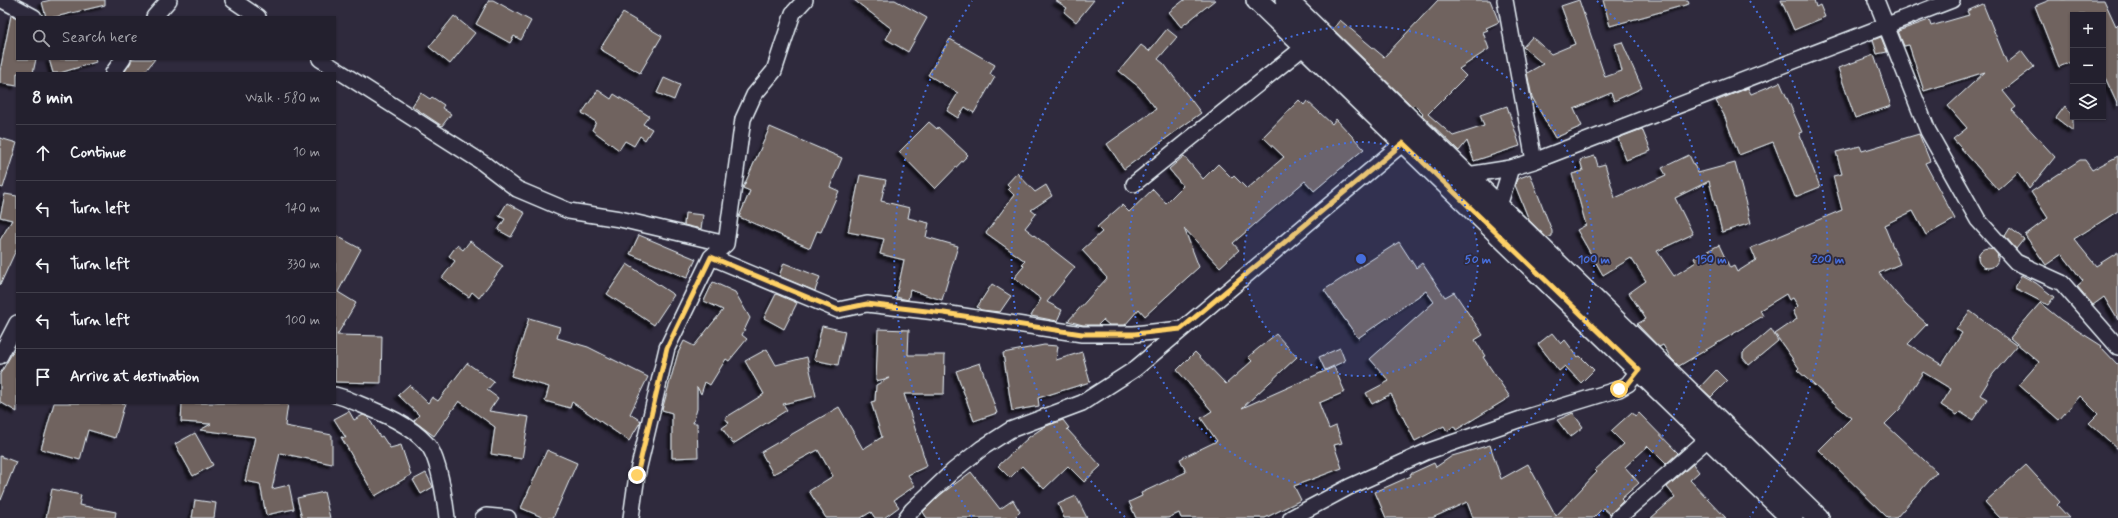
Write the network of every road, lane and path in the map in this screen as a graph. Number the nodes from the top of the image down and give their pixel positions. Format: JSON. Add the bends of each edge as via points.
{"nodes":[{"id":1,"x":2,"y":0,"type":"edge"},
{"id":2,"x":169,"y":0,"type":"edge"},
{"id":3,"x":233,"y":0,"type":"edge"},
{"id":4,"x":805,"y":0,"type":"edge"},
{"id":5,"x":1257,"y":0,"type":"edge"},
{"id":6,"x":1286,"y":0,"type":"edge"},
{"id":7,"x":1505,"y":0,"type":"edge"},
{"id":8,"x":1876,"y":0,"type":"edge"},
{"id":9,"x":1952,"y":0,"type":"edge"},
{"id":10,"x":32,"y":16,"type":"edge"},
{"id":11,"x":155,"y":16,"type":"edge"},
{"id":12,"x":257,"y":16,"type":"edge"},
{"id":13,"x":1886,"y":24,"type":"junction"},
{"id":14,"x":1304,"y":47,"type":"junction"},
{"id":15,"x":122,"y":60,"type":"edge"},
{"id":16,"x":322,"y":60,"type":"edge"},
{"id":17,"x":114,"y":72,"type":"edge"},
{"id":18,"x":1403,"y":143,"type":"junction"},
{"id":19,"x":1534,"y":161,"type":"junction"},
{"id":20,"x":1511,"y":168,"type":"junction"},
{"id":21,"x":1467,"y":175,"type":"junction"},
{"id":22,"x":1134,"y":184,"type":"dead end"},
{"id":23,"x":1499,"y":206,"type":"junction"},
{"id":24,"x":726,"y":244,"type":"junction"},
{"id":25,"x":711,"y":257,"type":"junction"},
{"id":26,"x":16,"y":325,"type":"edge"},
{"id":27,"x":1181,"y":329,"type":"junction"},
{"id":28,"x":2118,"y":347,"type":"edge"},
{"id":29,"x":0,"y":356,"type":"edge"},
{"id":30,"x":1639,"y":370,"type":"junction"},
{"id":31,"x":336,"y":395,"type":"edge"},
{"id":32,"x":1710,"y":436,"type":"junction"},
{"id":33,"x":911,"y":515,"type":"edge"},
{"id":34,"x":447,"y":518,"type":"edge"},
{"id":35,"x":483,"y":518,"type":"edge"},
{"id":36,"x":508,"y":518,"type":"edge"},
{"id":37,"x":631,"y":518,"type":"edge"},
{"id":38,"x":1291,"y":518,"type":"edge"},
{"id":39,"x":1618,"y":518,"type":"edge"},
{"id":40,"x":1792,"y":518,"type":"edge"},
{"id":41,"x":1818,"y":518,"type":"edge"}],
"edges":[{"from":1,"to":10,"type":"street"},
{"from":2,"to":11,"type":"street"},
{"from":3,"to":12,"type":"street"},
{"from":4,"to":24,"type":"street","via":[[793,14],[774,71],[754,95],[743,119]]},
{"from":5,"to":14,"type":"street"},
{"from":6,"to":21,"type":"street"},
{"from":7,"to":19,"type":"street"},
{"from":8,"to":13,"type":"street"},
{"from":9,"to":13,"type":"street"},
{"from":13,"to":19,"type":"street"},
{"from":13,"to":28,"type":"street","via":[[1928,131],[1978,220],[2016,262],[2062,283]]},
{"from":14,"to":18,"type":"street"},
{"from":14,"to":22,"type":"street"},
{"from":15,"to":17,"type":"street"},
{"from":16,"to":24,"type":"street","via":[[483,163],[517,189],[569,211],[620,219]]},
{"from":18,"to":27,"type":"street"},
{"from":18,"to":30,"type":"street"},
{"from":19,"to":20,"type":"street"},
{"from":20,"to":21,"type":"street"},
{"from":20,"to":23,"type":"street"},
{"from":21,"to":23,"type":"street"},
{"from":23,"to":41,"type":"street"},
{"from":24,"to":25,"type":"street"},
{"from":25,"to":27,"type":"street","via":[[838,310],[867,304],[1082,334],[1134,334]]},
{"from":25,"to":37,"type":"street","via":[[667,348],[637,475]]},
{"from":26,"to":29,"type":"street"},
{"from":27,"to":33,"type":"street","via":[[1135,369],[1082,403],[1010,430],[982,448],[953,472]]},
{"from":30,"to":32,"type":"street"},
{"from":30,"to":38,"type":"street","via":[[1628,384],[1619,389],[1426,452],[1349,487]]},
{"from":31,"to":34,"type":"street","via":[[404,425],[428,445],[444,491]]},
{"from":32,"to":39,"type":"street"},
{"from":32,"to":40,"type":"street"},
{"from":35,"to":36,"type":"street"}]}
